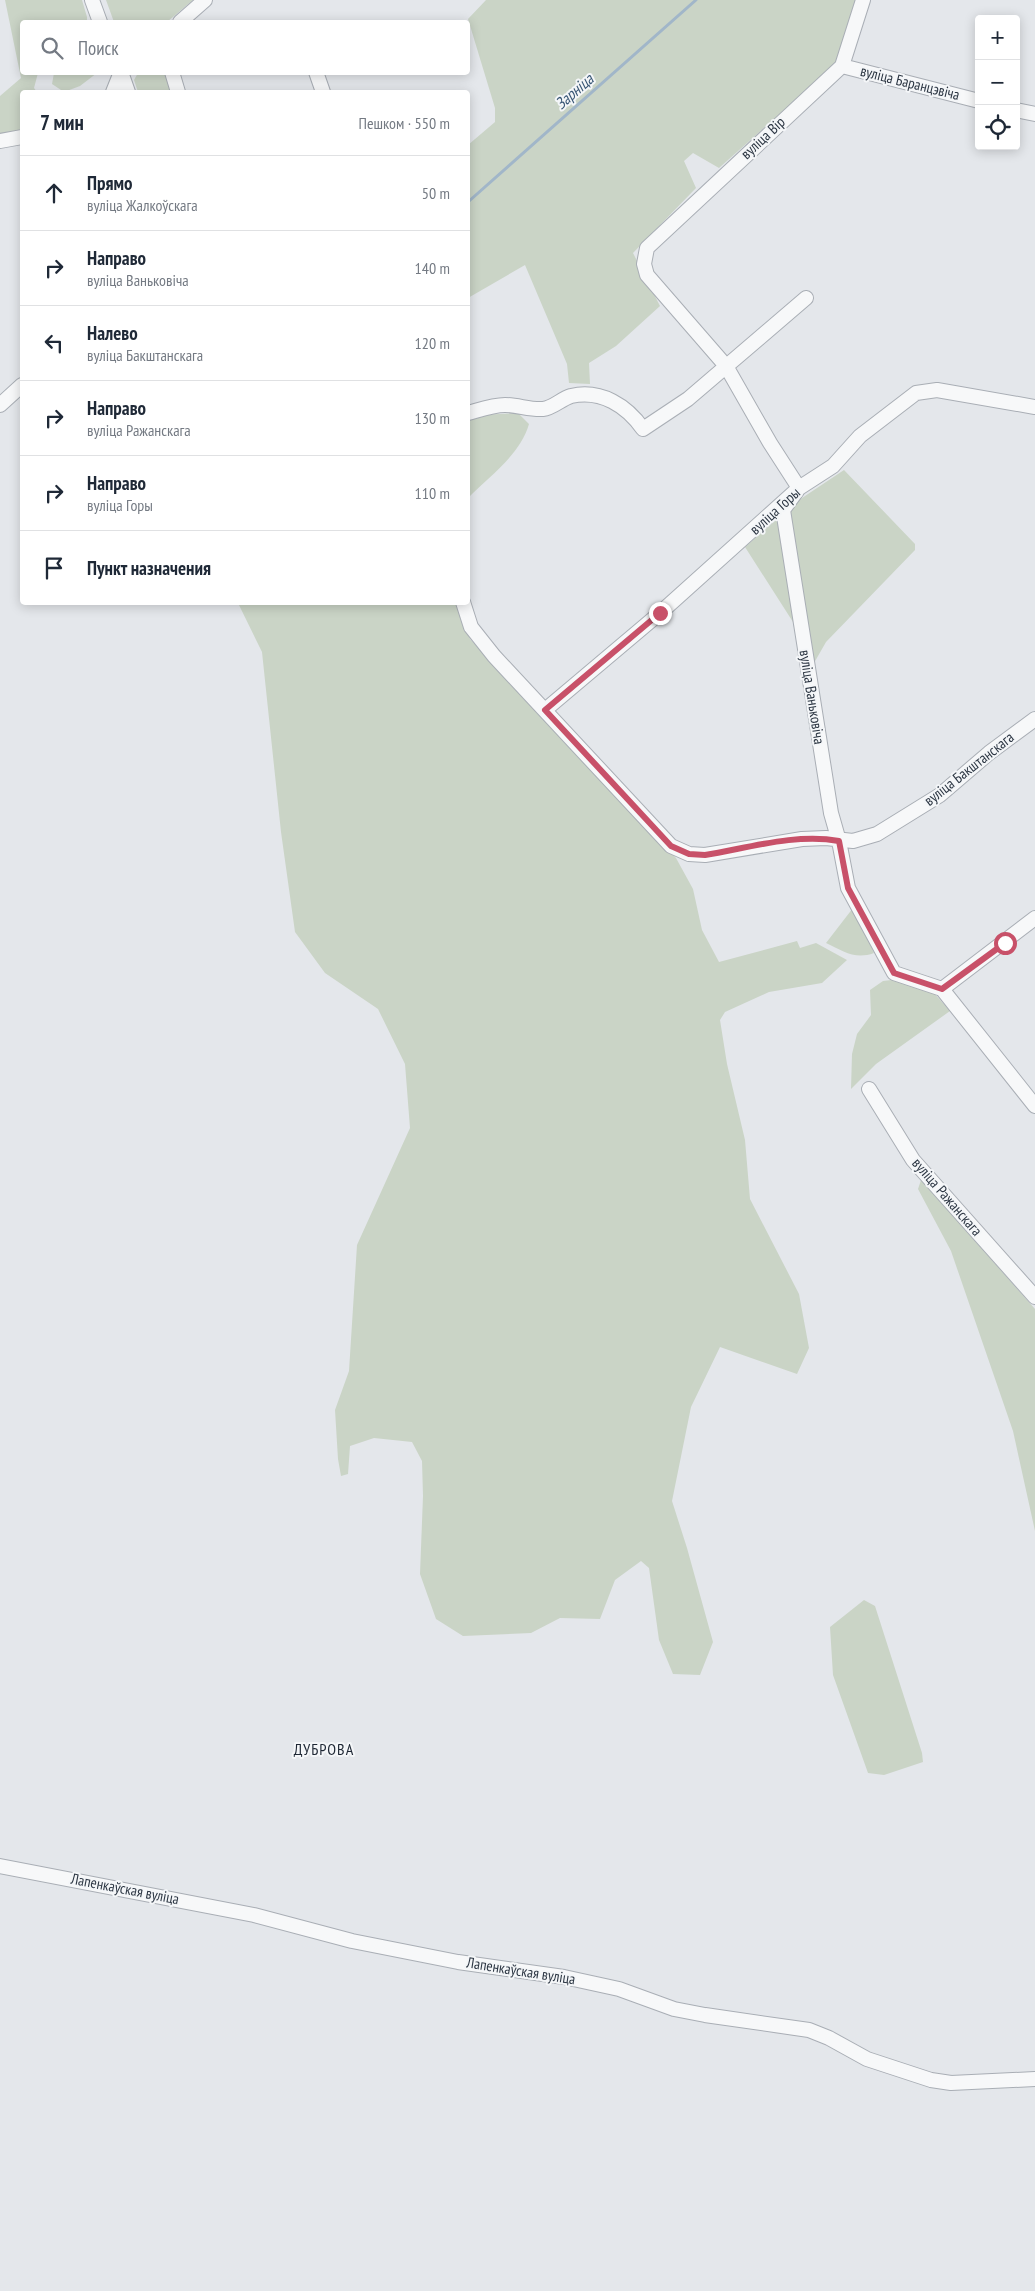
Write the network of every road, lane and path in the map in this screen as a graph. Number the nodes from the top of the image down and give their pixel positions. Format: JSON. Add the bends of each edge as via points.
{"nodes":[{"id":1,"x":92,"y":0,"type":"edge"},
{"id":2,"x":204,"y":0,"type":"edge"},
{"id":3,"x":863,"y":0,"type":"edge"},
{"id":4,"x":99,"y":20,"type":"edge"},
{"id":5,"x":182,"y":20,"type":"edge"},
{"id":6,"x":842,"y":66,"type":"junction"},
{"id":7,"x":120,"y":75,"type":"edge"},
{"id":8,"x":122,"y":75,"type":"edge"},
{"id":9,"x":173,"y":75,"type":"edge"},
{"id":10,"x":317,"y":75,"type":"edge"},
{"id":11,"x":114,"y":90,"type":"edge"},
{"id":12,"x":127,"y":90,"type":"edge"},
{"id":13,"x":177,"y":90,"type":"edge"},
{"id":14,"x":322,"y":90,"type":"edge"},
{"id":15,"x":975,"y":100,"type":"edge"},
{"id":16,"x":1020,"y":111,"type":"edge"},
{"id":17,"x":1035,"y":114,"type":"edge"},
{"id":18,"x":20,"y":137,"type":"edge"},
{"id":19,"x":0,"y":141,"type":"edge"},
{"id":20,"x":806,"y":298,"type":"dead end"},
{"id":21,"x":726,"y":366,"type":"junction"},
{"id":22,"x":20,"y":387,"type":"edge"},
{"id":23,"x":0,"y":405,"type":"edge"},
{"id":24,"x":1035,"y":407,"type":"edge"},
{"id":25,"x":470,"y":413,"type":"edge"},
{"id":26,"x":799,"y":488,"type":"junction"},
{"id":27,"x":464,"y":605,"type":"edge"},
{"id":28,"x":545,"y":710,"type":"junction"},
{"id":29,"x":1035,"y":719,"type":"edge"},
{"id":30,"x":839,"y":841,"type":"junction"},
{"id":31,"x":1035,"y":918,"type":"edge"},
{"id":32,"x":942,"y":989,"type":"junction"},
{"id":33,"x":869,"y":1089,"type":"dead end"},
{"id":34,"x":1035,"y":1106,"type":"edge"},
{"id":35,"x":1035,"y":1297,"type":"edge"},
{"id":36,"x":0,"y":1866,"type":"edge"},
{"id":37,"x":1035,"y":2079,"type":"edge"}],
"edges":[{"from":1,"to":4,"type":"street"},
{"from":2,"to":5,"type":"street"},
{"from":3,"to":6,"type":"street","name":"вуліца Вір"},
{"from":6,"to":15,"type":"street","name":"вуліца Баранцэвіча"},
{"from":6,"to":21,"type":"street","name":"вуліца Вір","via":[[647,248],[644,264],[648,275]]},
{"from":7,"to":11,"type":"street"},
{"from":8,"to":12,"type":"street"},
{"from":9,"to":13,"type":"street"},
{"from":10,"to":14,"type":"street"},
{"from":16,"to":17,"type":"street"},
{"from":18,"to":19,"type":"street"},
{"from":20,"to":21,"type":"street"},
{"from":21,"to":25,"type":"street","via":[[688,399],[643,429],[633,415],[609,399],[586,395],[570,396],[546,409],[527,410],[506,405]]},
{"from":21,"to":26,"type":"street"},
{"from":22,"to":23,"type":"street"},
{"from":24,"to":26,"type":"street","name":"вуліца Горы","via":[[937,390],[916,393],[860,436],[833,466]]},
{"from":26,"to":28,"type":"street","name":"вуліца Горы","via":[[660,613]]},
{"from":26,"to":30,"type":"street","name":"вуліца Ваньковіча","via":[[783,510],[829,804]]},
{"from":27,"to":28,"type":"street","via":[[471,627]]},
{"from":28,"to":30,"type":"street","name":"вуліца Бакштанскага","via":[[671,846],[689,854],[705,855],[802,839]]},
{"from":29,"to":30,"type":"street","name":"вуліца Бакштанскага","via":[[940,795],[877,834],[853,841]]},
{"from":30,"to":32,"type":"street","name":"вуліца Ваньковіча","via":[[848,888],[894,973]]},
{"from":31,"to":32,"type":"street"},
{"from":32,"to":34,"type":"street"},
{"from":33,"to":35,"type":"street","name":"вуліца Ражанскага","via":[[913,1160]]},
{"from":36,"to":37,"type":"street","name":"Лапенкаўская вуліца","via":[[254,1915],[352,1941],[582,1981],[619,1989],[674,2009],[809,2030],[867,2059],[931,2080]]}]}
